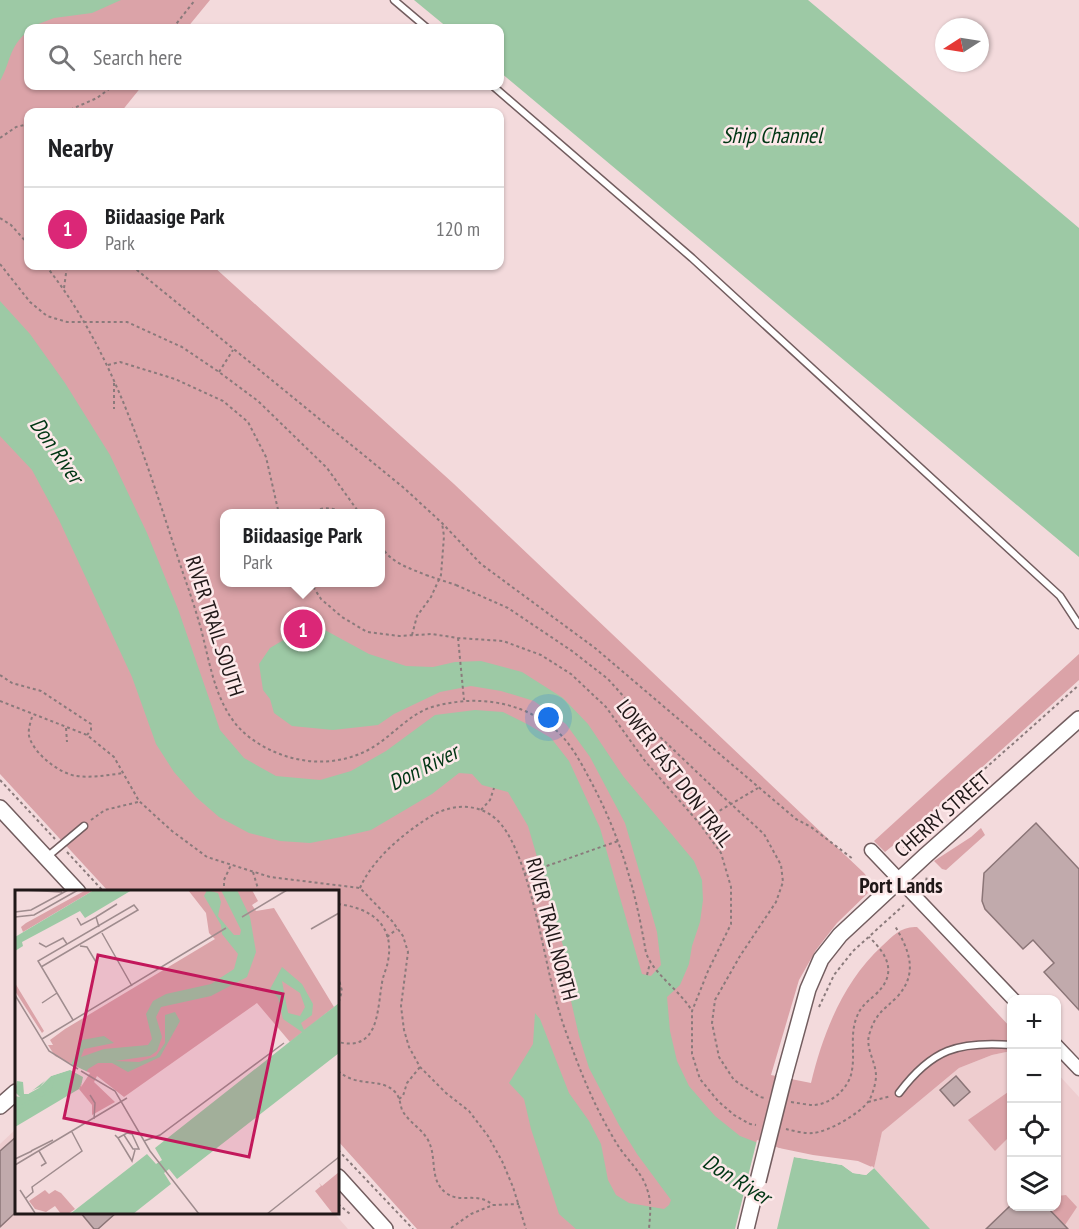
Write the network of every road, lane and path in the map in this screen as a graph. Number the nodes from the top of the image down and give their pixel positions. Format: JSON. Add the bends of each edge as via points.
{"nodes":[{"id":1,"x":195,"y":0,"type":"edge"},
{"id":2,"x":394,"y":0,"type":"edge"},
{"id":3,"x":176,"y":24,"type":"edge"},
{"id":4,"x":422,"y":24,"type":"edge"},
{"id":5,"x":108,"y":90,"type":"edge"},
{"id":6,"x":497,"y":90,"type":"edge"},
{"id":7,"x":74,"y":108,"type":"edge"},
{"id":8,"x":24,"y":124,"type":"edge"},
{"id":9,"x":0,"y":138,"type":"edge"},
{"id":10,"x":0,"y":218,"type":"edge"},
{"id":11,"x":24,"y":240,"type":"edge"},
{"id":12,"x":0,"y":264,"type":"edge"},
{"id":13,"x":49,"y":270,"type":"edge"},
{"id":14,"x":66,"y":270,"type":"edge"},
{"id":15,"x":137,"y":270,"type":"edge"},
{"id":16,"x":64,"y":288,"type":"junction"},
{"id":17,"x":84,"y":322,"type":"junction"},
{"id":18,"x":233,"y":350,"type":"junction"},
{"id":19,"x":108,"y":365,"type":"junction"},
{"id":20,"x":219,"y":372,"type":"junction"},
{"id":21,"x":114,"y":380,"type":"junction"},
{"id":22,"x":114,"y":409,"type":"dead end"},
{"id":23,"x":278,"y":509,"type":"edge"},
{"id":24,"x":318,"y":509,"type":"edge"},
{"id":25,"x":335,"y":509,"type":"edge"},
{"id":26,"x":357,"y":509,"type":"edge"},
{"id":27,"x":442,"y":523,"type":"junction"},
{"id":28,"x":386,"y":555,"type":"edge"},
{"id":29,"x":313,"y":587,"type":"edge"},
{"id":30,"x":1079,"y":625,"type":"edge"},
{"id":31,"x":412,"y":636,"type":"junction"},
{"id":32,"x":458,"y":638,"type":"junction"},
{"id":33,"x":0,"y":675,"type":"edge"},
{"id":34,"x":1079,"y":686,"type":"edge"},
{"id":35,"x":464,"y":698,"type":"junction"},
{"id":36,"x":0,"y":701,"type":"edge"},
{"id":37,"x":33,"y":715,"type":"junction"},
{"id":38,"x":1079,"y":719,"type":"edge"},
{"id":39,"x":66,"y":728,"type":"junction"},
{"id":40,"x":87,"y":735,"type":"junction"},
{"id":41,"x":67,"y":742,"type":"dead end"},
{"id":42,"x":124,"y":773,"type":"junction"},
{"id":43,"x":0,"y":780,"type":"edge"},
{"id":44,"x":494,"y":788,"type":"dead end"},
{"id":45,"x":758,"y":788,"type":"junction"},
{"id":46,"x":139,"y":801,"type":"junction"},
{"id":47,"x":0,"y":808,"type":"edge"},
{"id":48,"x":481,"y":810,"type":"junction"},
{"id":49,"x":699,"y":823,"type":"junction"},
{"id":50,"x":84,"y":826,"type":"joint"},
{"id":51,"x":619,"y":841,"type":"junction"},
{"id":52,"x":62,"y":846,"type":"junction"},
{"id":53,"x":872,"y":850,"type":"dead end"},
{"id":54,"x":910,"y":854,"type":"dead end"},
{"id":55,"x":47,"y":858,"type":"junction"},
{"id":56,"x":853,"y":859,"type":"dead end"},
{"id":57,"x":231,"y":865,"type":"junction"},
{"id":58,"x":924,"y":869,"type":"dead end"},
{"id":59,"x":253,"y":872,"type":"junction"},
{"id":60,"x":524,"y":874,"type":"junction"},
{"id":61,"x":899,"y":880,"type":"junction"},
{"id":62,"x":360,"y":888,"type":"junction"},
{"id":63,"x":923,"y":889,"type":"dead end"},
{"id":64,"x":77,"y":890,"type":"edge"},
{"id":65,"x":103,"y":890,"type":"edge"},
{"id":66,"x":224,"y":890,"type":"edge"},
{"id":67,"x":260,"y":890,"type":"edge"},
{"id":68,"x":339,"y":903,"type":"edge"},
{"id":69,"x":896,"y":912,"type":"dead end"},
{"id":70,"x":895,"y":926,"type":"dead end"},
{"id":71,"x":398,"y":929,"type":"junction"},
{"id":72,"x":387,"y":937,"type":"junction"},
{"id":73,"x":869,"y":937,"type":"junction"},
{"id":74,"x":650,"y":963,"type":"junction"},
{"id":75,"x":647,"y":975,"type":"dead end"},
{"id":76,"x":339,"y":980,"type":"edge"},
{"id":77,"x":1010,"y":995,"type":"edge"},
{"id":78,"x":339,"y":1002,"type":"edge"},
{"id":79,"x":692,"y":1011,"type":"junction"},
{"id":80,"x":815,"y":1016,"type":"dead end"},
{"id":81,"x":339,"y":1042,"type":"edge"},
{"id":82,"x":1007,"y":1045,"type":"edge"},
{"id":83,"x":1060,"y":1049,"type":"edge"},
{"id":84,"x":420,"y":1067,"type":"junction"},
{"id":85,"x":1079,"y":1070,"type":"edge"},
{"id":86,"x":339,"y":1072,"type":"edge"},
{"id":87,"x":899,"y":1092,"type":"joint"},
{"id":88,"x":15,"y":1093,"type":"edge"},
{"id":89,"x":399,"y":1099,"type":"junction"},
{"id":90,"x":771,"y":1099,"type":"dead end"},
{"id":91,"x":782,"y":1100,"type":"dead end"},
{"id":92,"x":868,"y":1102,"type":"junction"},
{"id":93,"x":0,"y":1106,"type":"edge"},
{"id":94,"x":760,"y":1126,"type":"dead end"},
{"id":95,"x":782,"y":1129,"type":"dead end"},
{"id":96,"x":339,"y":1150,"type":"edge"},
{"id":97,"x":339,"y":1178,"type":"edge"},
{"id":98,"x":758,"y":1181,"type":"dead end"},
{"id":99,"x":753,"y":1200,"type":"dead end"},
{"id":100,"x":519,"y":1204,"type":"junction"},
{"id":101,"x":493,"y":1205,"type":"junction"},
{"id":102,"x":451,"y":1228,"type":"edge"},
{"id":103,"x":385,"y":1229,"type":"edge"},
{"id":104,"x":413,"y":1229,"type":"edge"},
{"id":105,"x":526,"y":1229,"type":"edge"},
{"id":106,"x":649,"y":1229,"type":"edge"},
{"id":107,"x":746,"y":1229,"type":"edge"}],
"edges":[{"from":1,"to":3,"type":"path"},
{"from":2,"to":4,"type":"lane"},
{"from":5,"to":7,"type":"path"},
{"from":6,"to":30,"type":"lane","via":[[692,258],[1060,596]]},
{"from":8,"to":9,"type":"path"},
{"from":10,"to":11,"type":"path"},
{"from":12,"to":17,"type":"path","via":[[30,302],[47,316]]},
{"from":13,"to":16,"type":"path"},
{"from":14,"to":16,"type":"path"},
{"from":15,"to":18,"type":"path"},
{"from":16,"to":17,"type":"path"},
{"from":17,"to":19,"type":"path"},
{"from":17,"to":20,"type":"path","via":[[127,322],[182,347]]},
{"from":18,"to":20,"type":"path"},
{"from":18,"to":27,"type":"path"},
{"from":19,"to":21,"type":"path","name":"RIVER TRAIL SOUTH"},
{"from":19,"to":23,"type":"path","via":[[120,362],[176,379],[223,401],[248,422],[266,457]]},
{"from":20,"to":26,"type":"path","via":[[258,401],[327,468]]},
{"from":21,"to":22,"type":"path"},
{"from":21,"to":35,"type":"path","name":"RIVER TRAIL SOUTH","via":[[169,531],[214,681],[225,708],[250,738],[283,756],[310,762],[342,760],[369,750],[430,708]]},
{"from":24,"to":25,"type":"path"},
{"from":27,"to":31,"type":"path","via":[[441,575],[417,616]]},
{"from":27,"to":45,"type":"path","via":[[481,564],[595,648]]},
{"from":28,"to":90,"type":"path","name":"LOWER EAST DON TRAIL","bridge":true,"via":[[402,566],[456,585],[535,624],[608,679],[658,735],[764,834],[781,866],[783,882],[776,902],[716,1000],[712,1023],[719,1057],[734,1080],[760,1097]]},
{"from":29,"to":31,"type":"path","name":"LOWER EAST DON TRAIL","via":[[342,617],[367,632]]},
{"from":31,"to":32,"type":"path","name":"LOWER EAST DON TRAIL"},
{"from":32,"to":35,"type":"path"},
{"from":32,"to":49,"type":"path","name":"LOWER EAST DON TRAIL","via":[[503,641],[541,655],[571,674],[606,707]]},
{"from":33,"to":40,"type":"path","via":[[12,683],[41,691],[91,724]]},
{"from":34,"to":54,"type":"path","via":[[907,838],[904,847]]},
{"from":35,"to":51,"type":"path","name":"RIVER TRAIL SOUTH","via":[[515,706],[554,729],[583,767]]},
{"from":36,"to":37,"type":"path"},
{"from":37,"to":39,"type":"path"},
{"from":37,"to":42,"type":"path","via":[[30,740],[55,766],[74,776]]},
{"from":38,"to":61,"type":"street","name":"CHERRY STREET"},
{"from":39,"to":40,"type":"path"},
{"from":39,"to":41,"type":"path"},
{"from":40,"to":42,"type":"path","via":[[114,757]]},
{"from":42,"to":46,"type":"path"},
{"from":43,"to":52,"type":"path"},
{"from":44,"to":48,"type":"path"},
{"from":45,"to":49,"type":"path"},
{"from":45,"to":56,"type":"path"},
{"from":46,"to":50,"type":"path","via":[[105,810]]},
{"from":46,"to":57,"type":"path","via":[[207,857]]},
{"from":47,"to":55,"type":"street"},
{"from":48,"to":60,"type":"path","name":"RIVER TRAIL NORTH","via":[[498,820],[509,836]]},
{"from":48,"to":62,"type":"path","via":[[459,806],[434,814],[373,864]]},
{"from":49,"to":79,"type":"path","name":"LOWER EAST DON TRAIL","via":[[722,853],[731,887],[731,924]]},
{"from":50,"to":52,"type":"lane"},
{"from":51,"to":60,"type":"path"},
{"from":51,"to":74,"type":"path","name":"RIVER TRAIL SOUTH"},
{"from":52,"to":55,"type":"lane"},
{"from":52,"to":65,"type":"path"},
{"from":53,"to":61,"type":"street"},
{"from":55,"to":64,"type":"street"},
{"from":57,"to":59,"type":"path"},
{"from":57,"to":66,"type":"path"},
{"from":58,"to":63,"type":"path","via":[[927,875]]},
{"from":59,"to":62,"type":"path","via":[[305,883]]},
{"from":59,"to":67,"type":"path"},
{"from":60,"to":106,"type":"path","name":"RIVER TRAIL NORTH","via":[[567,1037],[617,1144],[642,1178],[651,1203]]},
{"from":61,"to":77,"type":"street"},
{"from":61,"to":98,"type":"street","name":"CHERRY STREET","bridge":true,"via":[[840,935],[821,959],[808,988]]},
{"from":62,"to":71,"type":"path"},
{"from":68,"to":72,"type":"path","via":[[370,912],[383,925]]},
{"from":69,"to":73,"type":"path"},
{"from":70,"to":92,"type":"path","via":[[910,963],[908,981],[878,1015],[868,1036],[876,1078]]},
{"from":71,"to":72,"type":"path"},
{"from":71,"to":84,"type":"path","via":[[408,952],[401,1006],[404,1030]]},
{"from":72,"to":81,"type":"path","via":[[388,960],[378,1017],[372,1030],[358,1042]]},
{"from":73,"to":80,"type":"path","via":[[834,975]]},
{"from":73,"to":91,"type":"path","via":[[884,951],[889,970],[876,995],[860,1008],[852,1041],[852,1071],[843,1089],[829,1101],[815,1105]]},
{"from":74,"to":75,"type":"path"},
{"from":74,"to":79,"type":"path"},
{"from":76,"to":78,"type":"path"},
{"from":79,"to":94,"type":"path","name":"LOWER EAST DON TRAIL","via":[[692,1054],[700,1079],[734,1114]]},
{"from":82,"to":87,"type":"lane","via":[[969,1044],[947,1050],[926,1062]]},
{"from":83,"to":85,"type":"street"},
{"from":84,"to":89,"type":"path"},
{"from":84,"to":100,"type":"path","via":[[469,1111],[488,1136]]},
{"from":86,"to":89,"type":"path","via":[[354,1081],[387,1085]]},
{"from":87,"to":92,"type":"path"},
{"from":88,"to":93,"type":"street"},
{"from":89,"to":101,"type":"path","via":[[402,1109],[428,1141],[434,1174],[441,1188],[453,1197],[486,1199]]},
{"from":92,"to":95,"type":"path","via":[[840,1124],[813,1133]]},
{"from":96,"to":104,"type":"path"},
{"from":97,"to":103,"type":"street"},
{"from":99,"to":107,"type":"street"},
{"from":100,"to":101,"type":"path"},
{"from":100,"to":105,"type":"path"},
{"from":101,"to":102,"type":"path"}]}
